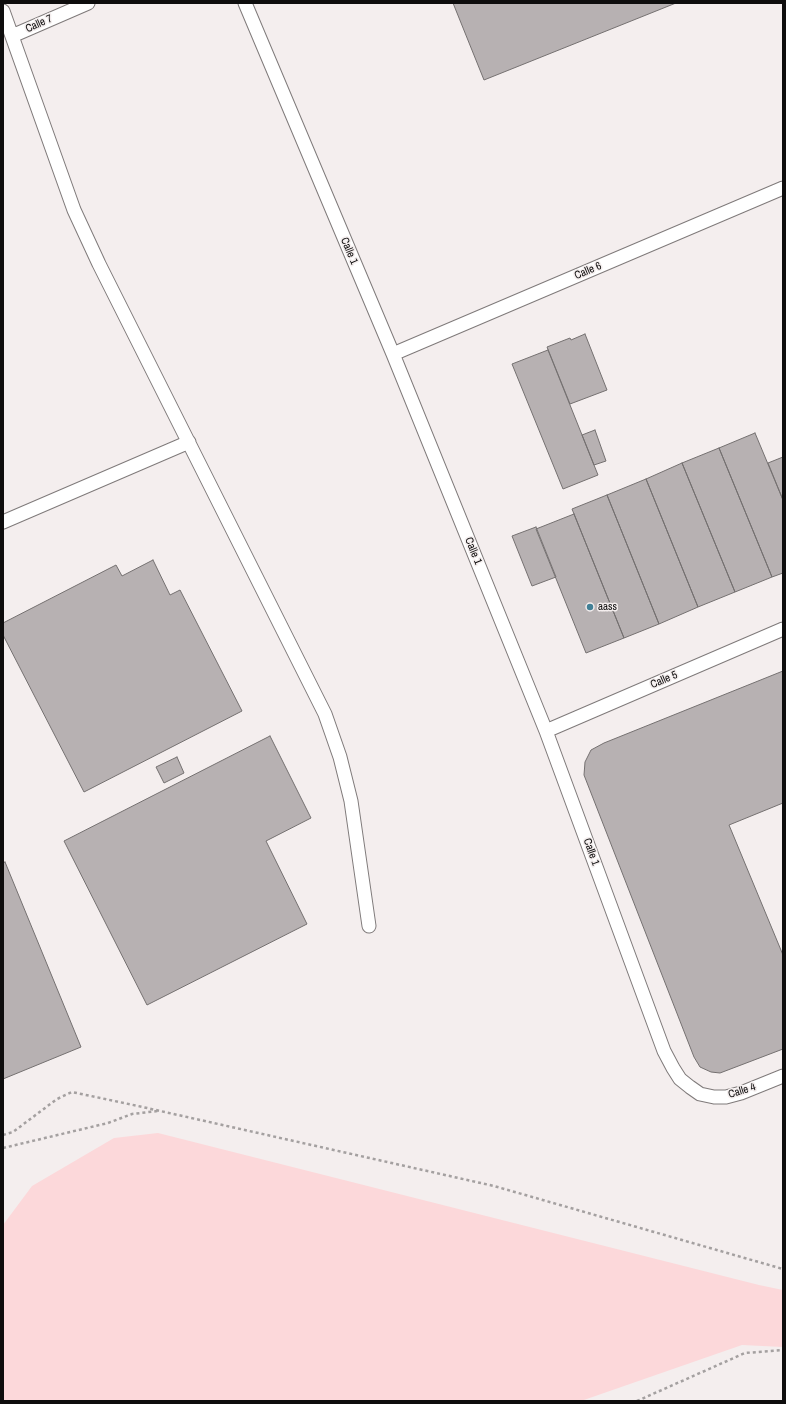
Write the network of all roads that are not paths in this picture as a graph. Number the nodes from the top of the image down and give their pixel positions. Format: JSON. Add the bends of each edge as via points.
{"nodes":[{"id":1,"x":88,"y":3,"type":"edge"},
{"id":2,"x":245,"y":3,"type":"edge"},
{"id":3,"x":3,"y":11,"type":"edge"},
{"id":4,"x":12,"y":36,"type":"junction"},
{"id":5,"x":783,"y":188,"type":"edge"},
{"id":6,"x":393,"y":354,"type":"junction"},
{"id":7,"x":189,"y":442,"type":"junction"},
{"id":8,"x":3,"y":522,"type":"edge"},
{"id":9,"x":783,"y":629,"type":"edge"},
{"id":10,"x":546,"y":731,"type":"junction"},
{"id":11,"x":369,"y":926,"type":"dead end"},
{"id":12,"x":783,"y":1076,"type":"edge"},
{"id":13,"x":700,"y":1094,"type":"joint"}],
"edges":[{"from":1,"to":4,"type":"lane","name":"Calle 7"},
{"from":2,"to":6,"type":"lane","name":"Calle 1"},
{"from":3,"to":4,"type":"lane"},
{"from":4,"to":7,"type":"lane","via":[[74,210]]},
{"from":5,"to":6,"type":"lane","name":"Calle 6"},
{"from":6,"to":10,"type":"lane","name":"Calle 1"},
{"from":7,"to":8,"type":"lane"},
{"from":7,"to":11,"type":"lane","via":[[325,714],[340,757],[351,801]]},
{"from":9,"to":10,"type":"lane","name":"Calle 5"},
{"from":10,"to":13,"type":"lane","name":"Calle 1","via":[[664,1051],[680,1079]]},
{"from":12,"to":13,"type":"lane","name":"Calle 4","via":[[740,1094],[714,1097]]}]}
